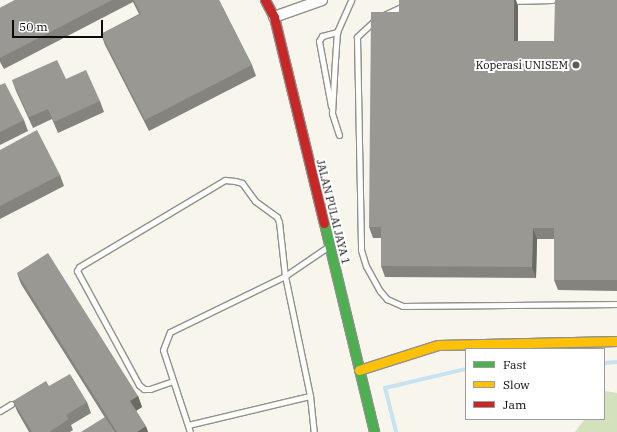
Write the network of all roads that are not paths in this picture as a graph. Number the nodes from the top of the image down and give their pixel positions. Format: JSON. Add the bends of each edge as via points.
{"nodes":[{"id":1,"x":265,"y":0,"type":"edge"},
{"id":2,"x":322,"y":0,"type":"edge"},
{"id":3,"x":351,"y":0,"type":"edge"},
{"id":4,"x":552,"y":0,"type":"edge"},
{"id":5,"x":502,"y":1,"type":"edge"},
{"id":6,"x":409,"y":4,"type":"edge"},
{"id":7,"x":274,"y":17,"type":"junction"},
{"id":8,"x":337,"y":32,"type":"junction"},
{"id":9,"x":332,"y":113,"type":"junction"},
{"id":10,"x":339,"y":135,"type":"dead end"},
{"id":11,"x":329,"y":246,"type":"junction"},
{"id":12,"x":285,"y":276,"type":"junction"},
{"id":13,"x":617,"y":304,"type":"edge"},
{"id":14,"x":617,"y":341,"type":"edge"},
{"id":15,"x":359,"y":370,"type":"junction"},
{"id":16,"x":173,"y":381,"type":"junction"},
{"id":17,"x":310,"y":396,"type":"junction"},
{"id":18,"x":11,"y":404,"type":"dead end"},
{"id":19,"x":0,"y":411,"type":"edge"},
{"id":20,"x":188,"y":425,"type":"junction"},
{"id":21,"x":190,"y":432,"type":"edge"},
{"id":22,"x":314,"y":432,"type":"edge"},
{"id":23,"x":374,"y":432,"type":"edge"}],
"edges":[{"from":1,"to":7,"type":"street","name":"JALAN PULAI JAYA 1"},
{"from":2,"to":7,"type":"street"},
{"from":3,"to":8,"type":"lane"},
{"from":4,"to":5,"type":"lane"},
{"from":6,"to":13,"type":"lane","via":[[376,20],[357,37],[362,250],[366,266],[380,291],[387,299],[403,306]]},
{"from":7,"to":11,"type":"street","name":"JALAN PULAI JAYA 1"},
{"from":8,"to":9,"type":"lane"},
{"from":8,"to":9,"type":"lane","via":[[322,36],[319,41]]},
{"from":9,"to":10,"type":"lane"},
{"from":11,"to":12,"type":"lane"},
{"from":11,"to":15,"type":"street","name":"JALAN PULAI JAYA 1"},
{"from":12,"to":16,"type":"lane","via":[[170,332],[163,350]]},
{"from":12,"to":16,"type":"lane","via":[[277,217],[255,202],[242,183],[225,180],[79,267],[78,276],[139,385],[144,389],[150,389]]},
{"from":12,"to":17,"type":"lane"},
{"from":14,"to":15,"type":"street","via":[[438,345]]},
{"from":15,"to":23,"type":"street","name":"JALAN PULAI JAYA 1"},
{"from":16,"to":20,"type":"lane"},
{"from":17,"to":20,"type":"lane"},
{"from":17,"to":22,"type":"lane"},
{"from":18,"to":19,"type":"lane"},
{"from":20,"to":21,"type":"lane"}]}
